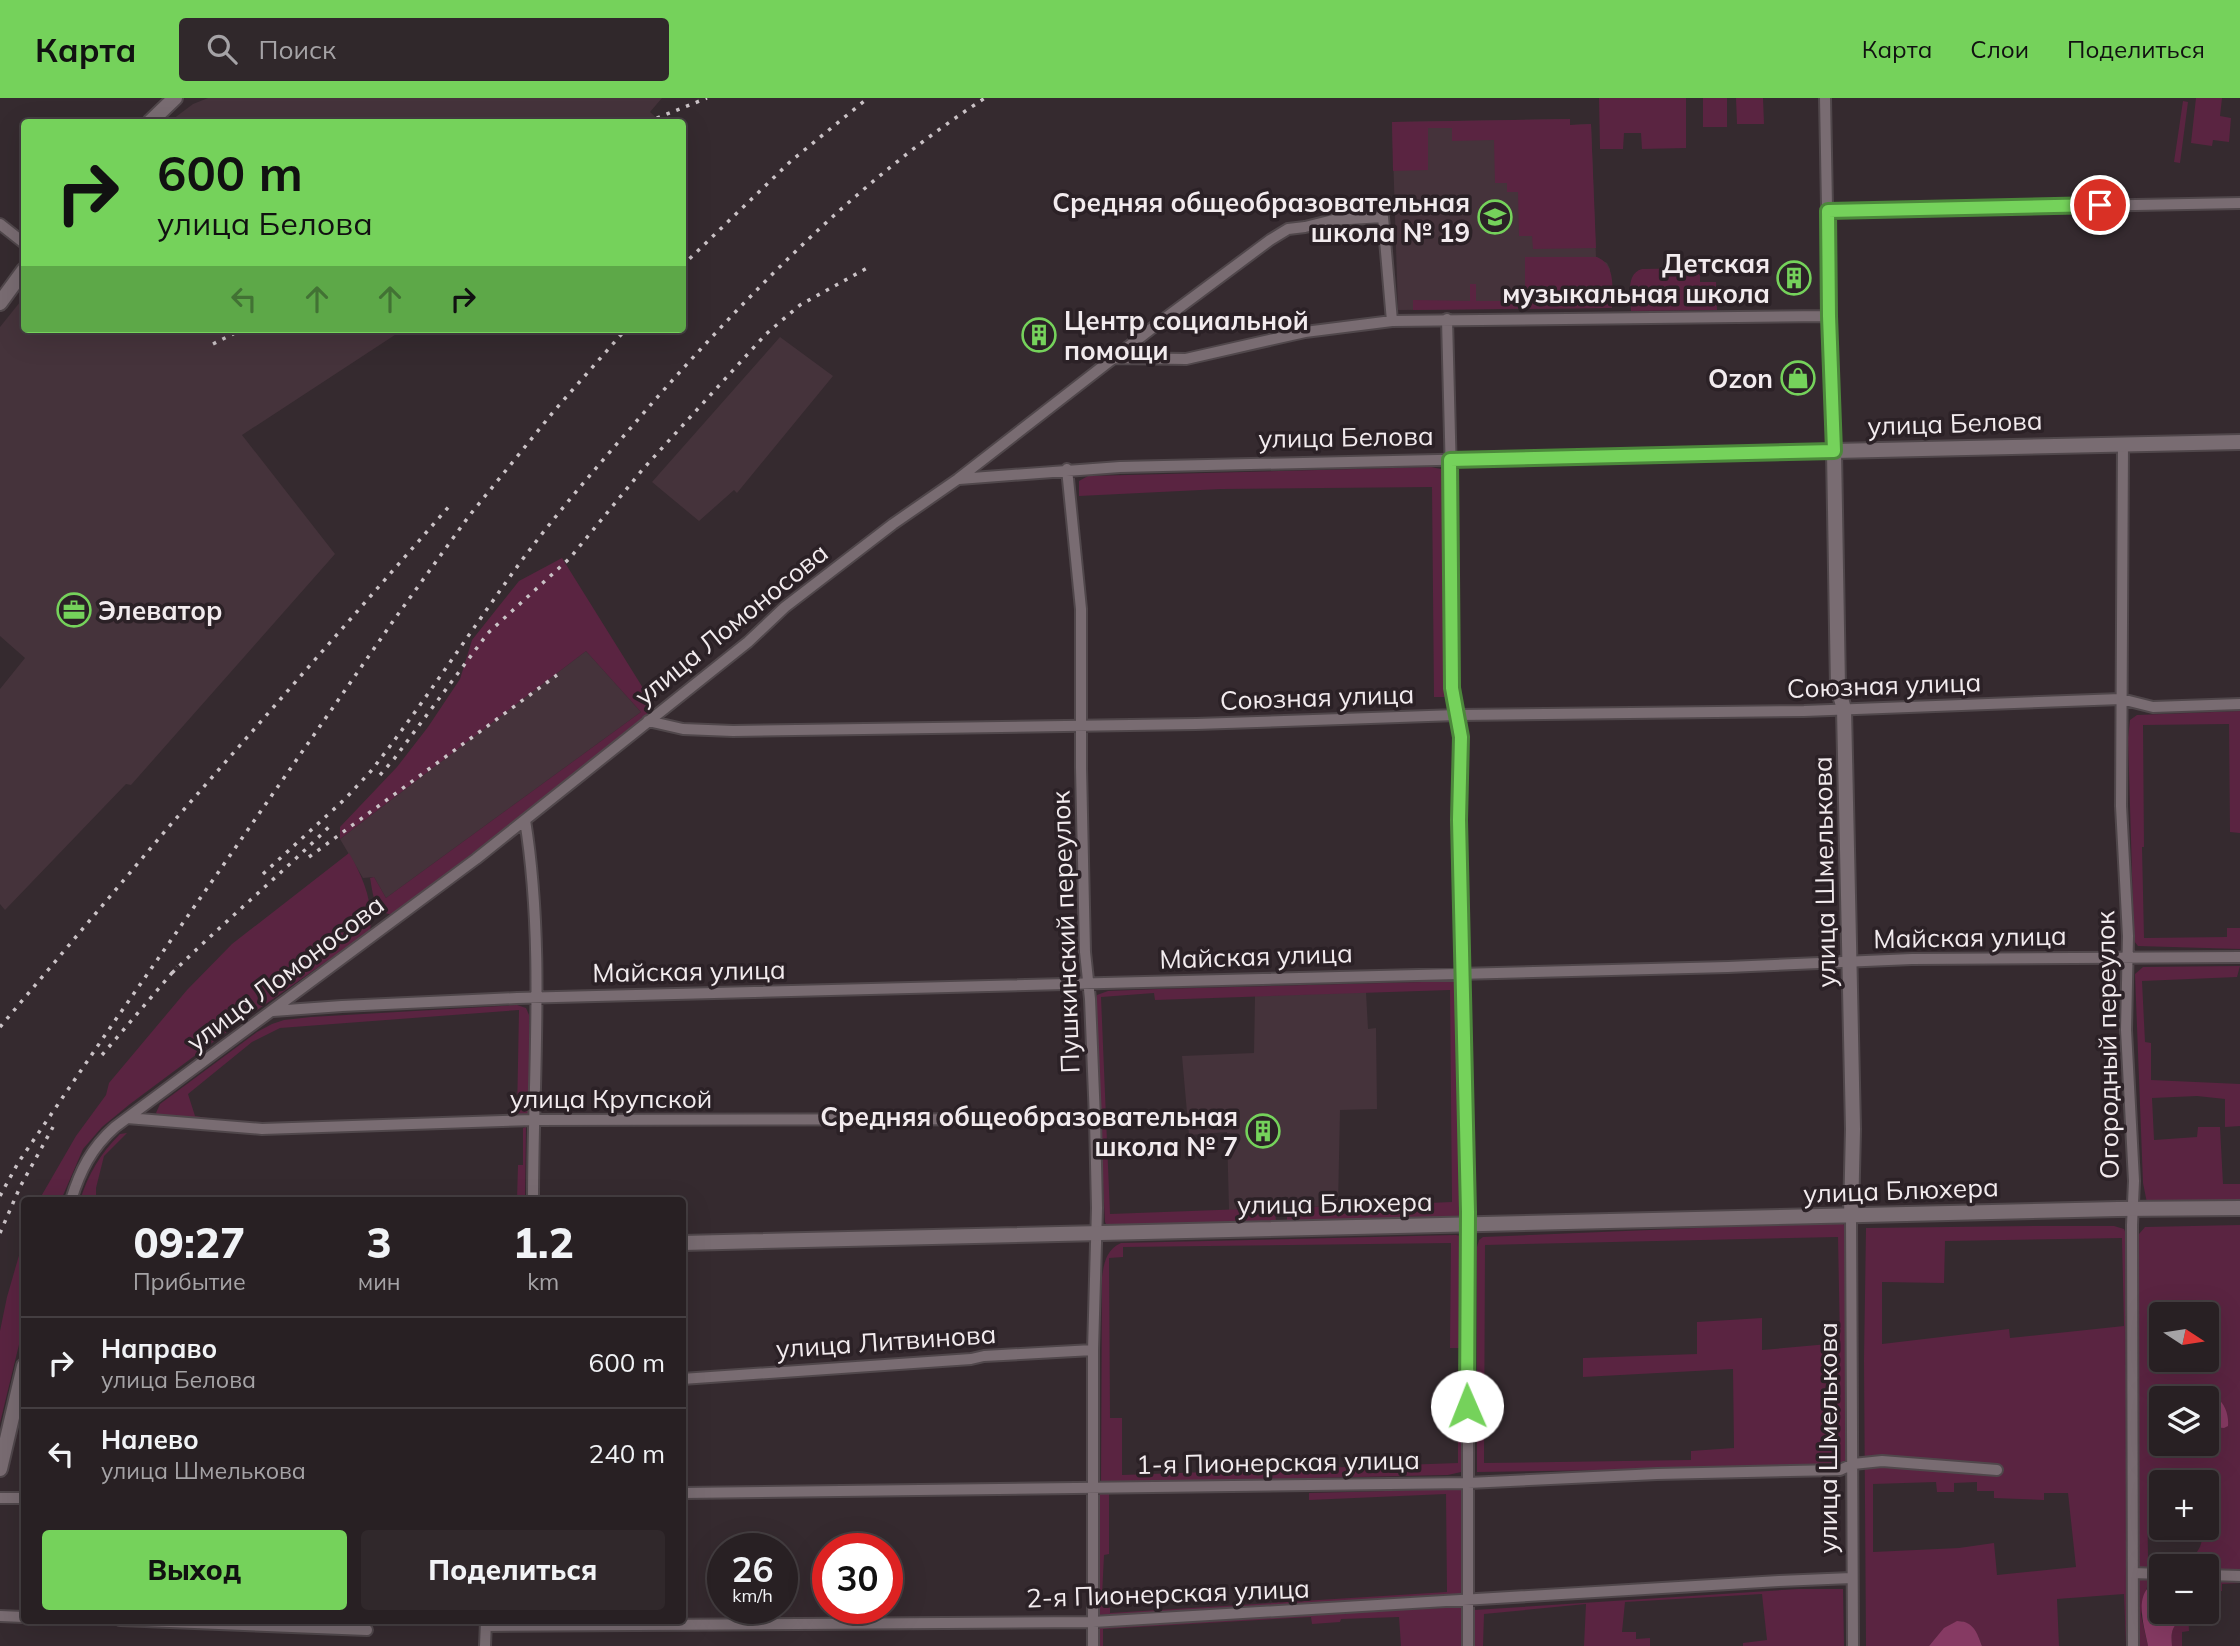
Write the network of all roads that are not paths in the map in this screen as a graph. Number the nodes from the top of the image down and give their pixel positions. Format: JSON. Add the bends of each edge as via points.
{"nodes":[{"id":1,"x":175,"y":98,"type":"edge"},
{"id":2,"x":1825,"y":98,"type":"edge"},
{"id":3,"x":153,"y":119,"type":"edge"},
{"id":4,"x":2240,"y":203,"type":"edge"},
{"id":5,"x":1828,"y":211,"type":"junction"},
{"id":6,"x":0,"y":224,"type":"edge"},
{"id":7,"x":21,"y":241,"type":"edge"},
{"id":8,"x":21,"y":274,"type":"edge"},
{"id":9,"x":0,"y":303,"type":"edge"},
{"id":10,"x":1829,"y":316,"type":"junction"},
{"id":11,"x":1447,"y":319,"type":"junction"},
{"id":12,"x":1392,"y":321,"type":"junction"},
{"id":13,"x":1115,"y":358,"type":"junction"},
{"id":14,"x":2240,"y":442,"type":"edge"},
{"id":15,"x":2123,"y":443,"type":"junction"},
{"id":16,"x":1834,"y":451,"type":"junction"},
{"id":17,"x":1450,"y":460,"type":"junction"},
{"id":18,"x":1067,"y":469,"type":"junction"},
{"id":19,"x":958,"y":479,"type":"junction"},
{"id":20,"x":2121,"y":699,"type":"junction"},
{"id":21,"x":2240,"y":704,"type":"edge"},
{"id":22,"x":1844,"y":709,"type":"junction"},
{"id":23,"x":1457,"y":715,"type":"junction"},
{"id":24,"x":648,"y":721,"type":"junction"},
{"id":25,"x":1082,"y":725,"type":"junction"},
{"id":26,"x":525,"y":820,"type":"junction"},
{"id":27,"x":2240,"y":957,"type":"edge"},
{"id":28,"x":2128,"y":958,"type":"junction"},
{"id":29,"x":1850,"y":962,"type":"junction"},
{"id":30,"x":1462,"y":974,"type":"junction"},
{"id":31,"x":1088,"y":984,"type":"junction"},
{"id":32,"x":536,"y":998,"type":"junction"},
{"id":33,"x":273,"y":1011,"type":"junction"},
{"id":34,"x":127,"y":1118,"type":"junction"},
{"id":35,"x":1096,"y":1119,"type":"junction"},
{"id":36,"x":533,"y":1120,"type":"junction"},
{"id":37,"x":72,"y":1197,"type":"edge"},
{"id":38,"x":533,"y":1197,"type":"edge"},
{"id":39,"x":2240,"y":1208,"type":"edge"},
{"id":40,"x":2132,"y":1209,"type":"junction"},
{"id":41,"x":1852,"y":1216,"type":"junction"},
{"id":42,"x":1468,"y":1225,"type":"junction"},
{"id":43,"x":1096,"y":1234,"type":"junction"},
{"id":44,"x":686,"y":1243,"type":"edge"},
{"id":45,"x":1093,"y":1350,"type":"junction"},
{"id":46,"x":21,"y":1379,"type":"edge"},
{"id":47,"x":686,"y":1379,"type":"edge"},
{"id":48,"x":1853,"y":1464,"type":"junction"},
{"id":49,"x":0,"y":1469,"type":"edge"},
{"id":50,"x":1997,"y":1469,"type":"dead end"},
{"id":51,"x":1468,"y":1483,"type":"junction"},
{"id":52,"x":1093,"y":1487,"type":"junction"},
{"id":53,"x":686,"y":1493,"type":"edge"},
{"id":54,"x":0,"y":1498,"type":"edge"},
{"id":55,"x":21,"y":1498,"type":"edge"},
{"id":56,"x":2133,"y":1573,"type":"junction"},
{"id":57,"x":2149,"y":1574,"type":"edge"},
{"id":58,"x":2219,"y":1575,"type":"edge"},
{"id":59,"x":2240,"y":1576,"type":"edge"},
{"id":60,"x":1852,"y":1578,"type":"junction"},
{"id":61,"x":1468,"y":1601,"type":"junction"},
{"id":62,"x":0,"y":1616,"type":"edge"},
{"id":63,"x":21,"y":1617,"type":"edge"},
{"id":64,"x":1093,"y":1622,"type":"junction"},
{"id":65,"x":686,"y":1623,"type":"edge"},
{"id":66,"x":230,"y":1624,"type":"edge"},
{"id":67,"x":486,"y":1624,"type":"edge"},
{"id":68,"x":367,"y":1629,"type":"dead end"},
{"id":69,"x":485,"y":1646,"type":"edge"},
{"id":70,"x":1093,"y":1646,"type":"edge"},
{"id":71,"x":1468,"y":1646,"type":"edge"},
{"id":72,"x":1853,"y":1646,"type":"edge"},
{"id":73,"x":2133,"y":1646,"type":"edge"}],
"edges":[{"from":1,"to":3,"type":"street"},
{"from":2,"to":5,"type":"street","name":"улица Шмелькова"},
{"from":4,"to":5,"type":"street"},
{"from":5,"to":10,"type":"street","name":"улица Шмелькова"},
{"from":6,"to":7,"type":"street"},
{"from":8,"to":9,"type":"street"},
{"from":10,"to":11,"type":"street"},
{"from":10,"to":16,"type":"street","name":"улица Шмелькова"},
{"from":11,"to":12,"type":"street"},
{"from":11,"to":17,"type":"street"},
{"from":12,"to":13,"type":"street","via":[[1305,332],[1186,359]]},
{"from":12,"to":13,"type":"street","name":"улица Ломоносова","via":[[1383,217],[1333,220],[1283,232]]},
{"from":13,"to":19,"type":"street","name":"улица Ломоносова"},
{"from":14,"to":15,"type":"street","name":"улица Белова"},
{"from":15,"to":16,"type":"street","name":"улица Белова"},
{"from":15,"to":20,"type":"street","name":"Огородный переулок"},
{"from":16,"to":17,"type":"street","name":"улица Белова"},
{"from":16,"to":22,"type":"street","name":"улица Шмелькова","via":[[1838,688]]},
{"from":17,"to":18,"type":"street","name":"улица Белова"},
{"from":17,"to":23,"type":"street","via":[[1452,688]]},
{"from":18,"to":19,"type":"street","name":"улица Белова"},
{"from":18,"to":25,"type":"street","name":"Пушкинский переулок","via":[[1080,609]]},
{"from":19,"to":24,"type":"street","name":"улица Ломоносова","via":[[785,607]]},
{"from":20,"to":21,"type":"street","name":"Союзная улица","via":[[2152,707]]},
{"from":20,"to":22,"type":"street","name":"Союзная улица"},
{"from":20,"to":28,"type":"street","name":"Огородный переулок"},
{"from":22,"to":23,"type":"street","name":"Союзная улица"},
{"from":22,"to":29,"type":"street","name":"улица Шмелькова"},
{"from":23,"to":25,"type":"street","name":"Союзная улица"},
{"from":23,"to":30,"type":"street","via":[[1461,737]]},
{"from":24,"to":25,"type":"street","name":"Союзная улица","via":[[713,731]]},
{"from":24,"to":26,"type":"street","name":"улица Ломоносова"},
{"from":25,"to":31,"type":"street","name":"Пушкинский переулок"},
{"from":26,"to":32,"type":"street"},
{"from":26,"to":33,"type":"street","name":"улица Ломоносова"},
{"from":27,"to":28,"type":"street","name":"Майская улица"},
{"from":28,"to":29,"type":"street","name":"Майская улица"},
{"from":28,"to":40,"type":"street","name":"Огородный переулок"},
{"from":29,"to":30,"type":"street","name":"Майская улица"},
{"from":29,"to":41,"type":"street","name":"улица Шмелькова"},
{"from":30,"to":31,"type":"street","name":"Майская улица"},
{"from":30,"to":42,"type":"street"},
{"from":31,"to":32,"type":"street","name":"Майская улица"},
{"from":31,"to":35,"type":"street","name":"Пушкинский переулок"},
{"from":32,"to":33,"type":"street","name":"Майская улица"},
{"from":32,"to":36,"type":"street"},
{"from":33,"to":34,"type":"street","name":"улица Ломоносова"},
{"from":34,"to":36,"type":"street","name":"улица Крупской","via":[[262,1129]]},
{"from":34,"to":37,"type":"street","name":"улица Ломоносова","via":[[95,1145]]},
{"from":35,"to":36,"type":"street","name":"улица Крупской"},
{"from":35,"to":43,"type":"street","name":"Пушкинский переулок"},
{"from":36,"to":38,"type":"street"},
{"from":39,"to":40,"type":"street","name":"улица Блюхера"},
{"from":40,"to":41,"type":"street","name":"улица Блюхера"},
{"from":40,"to":56,"type":"street","name":"Огородный переулок"},
{"from":41,"to":42,"type":"street","name":"улица Блюхера"},
{"from":41,"to":48,"type":"street","name":"улица Шмелькова"},
{"from":42,"to":43,"type":"street","name":"улица Блюхера"},
{"from":42,"to":51,"type":"street"},
{"from":43,"to":44,"type":"street","name":"улица Блюхера"},
{"from":43,"to":45,"type":"street","name":"Пушкинский переулок"},
{"from":45,"to":47,"type":"street","name":"улица Литвинова"},
{"from":45,"to":52,"type":"street","name":"Пушкинский переулок"},
{"from":46,"to":49,"type":"street"},
{"from":48,"to":50,"type":"street","name":"1-я Пионерская улица","via":[[1882,1461]]},
{"from":48,"to":51,"type":"street","name":"1-я Пионерская улица","via":[[1840,1470]]},
{"from":48,"to":60,"type":"street","name":"улица Шмелькова"},
{"from":51,"to":52,"type":"street","name":"1-я Пионерская улица"},
{"from":51,"to":61,"type":"street"},
{"from":52,"to":53,"type":"street","name":"1-я Пионерская улица"},
{"from":52,"to":64,"type":"street","name":"Пушкинский переулок"},
{"from":54,"to":55,"type":"street"},
{"from":56,"to":57,"type":"street"},
{"from":56,"to":73,"type":"street","name":"Огородный переулок"},
{"from":58,"to":59,"type":"street"},
{"from":60,"to":61,"type":"street","name":"2-я Пионерская улица"},
{"from":60,"to":72,"type":"street","name":"улица Шмелькова"},
{"from":61,"to":64,"type":"street","name":"2-я Пионерская улица"},
{"from":61,"to":71,"type":"street"},
{"from":62,"to":63,"type":"street"},
{"from":64,"to":65,"type":"street","name":"2-я Пионерская улица"},
{"from":64,"to":70,"type":"street","name":"Пушкинский переулок"},
{"from":66,"to":68,"type":"street"},
{"from":67,"to":69,"type":"street"}]}
